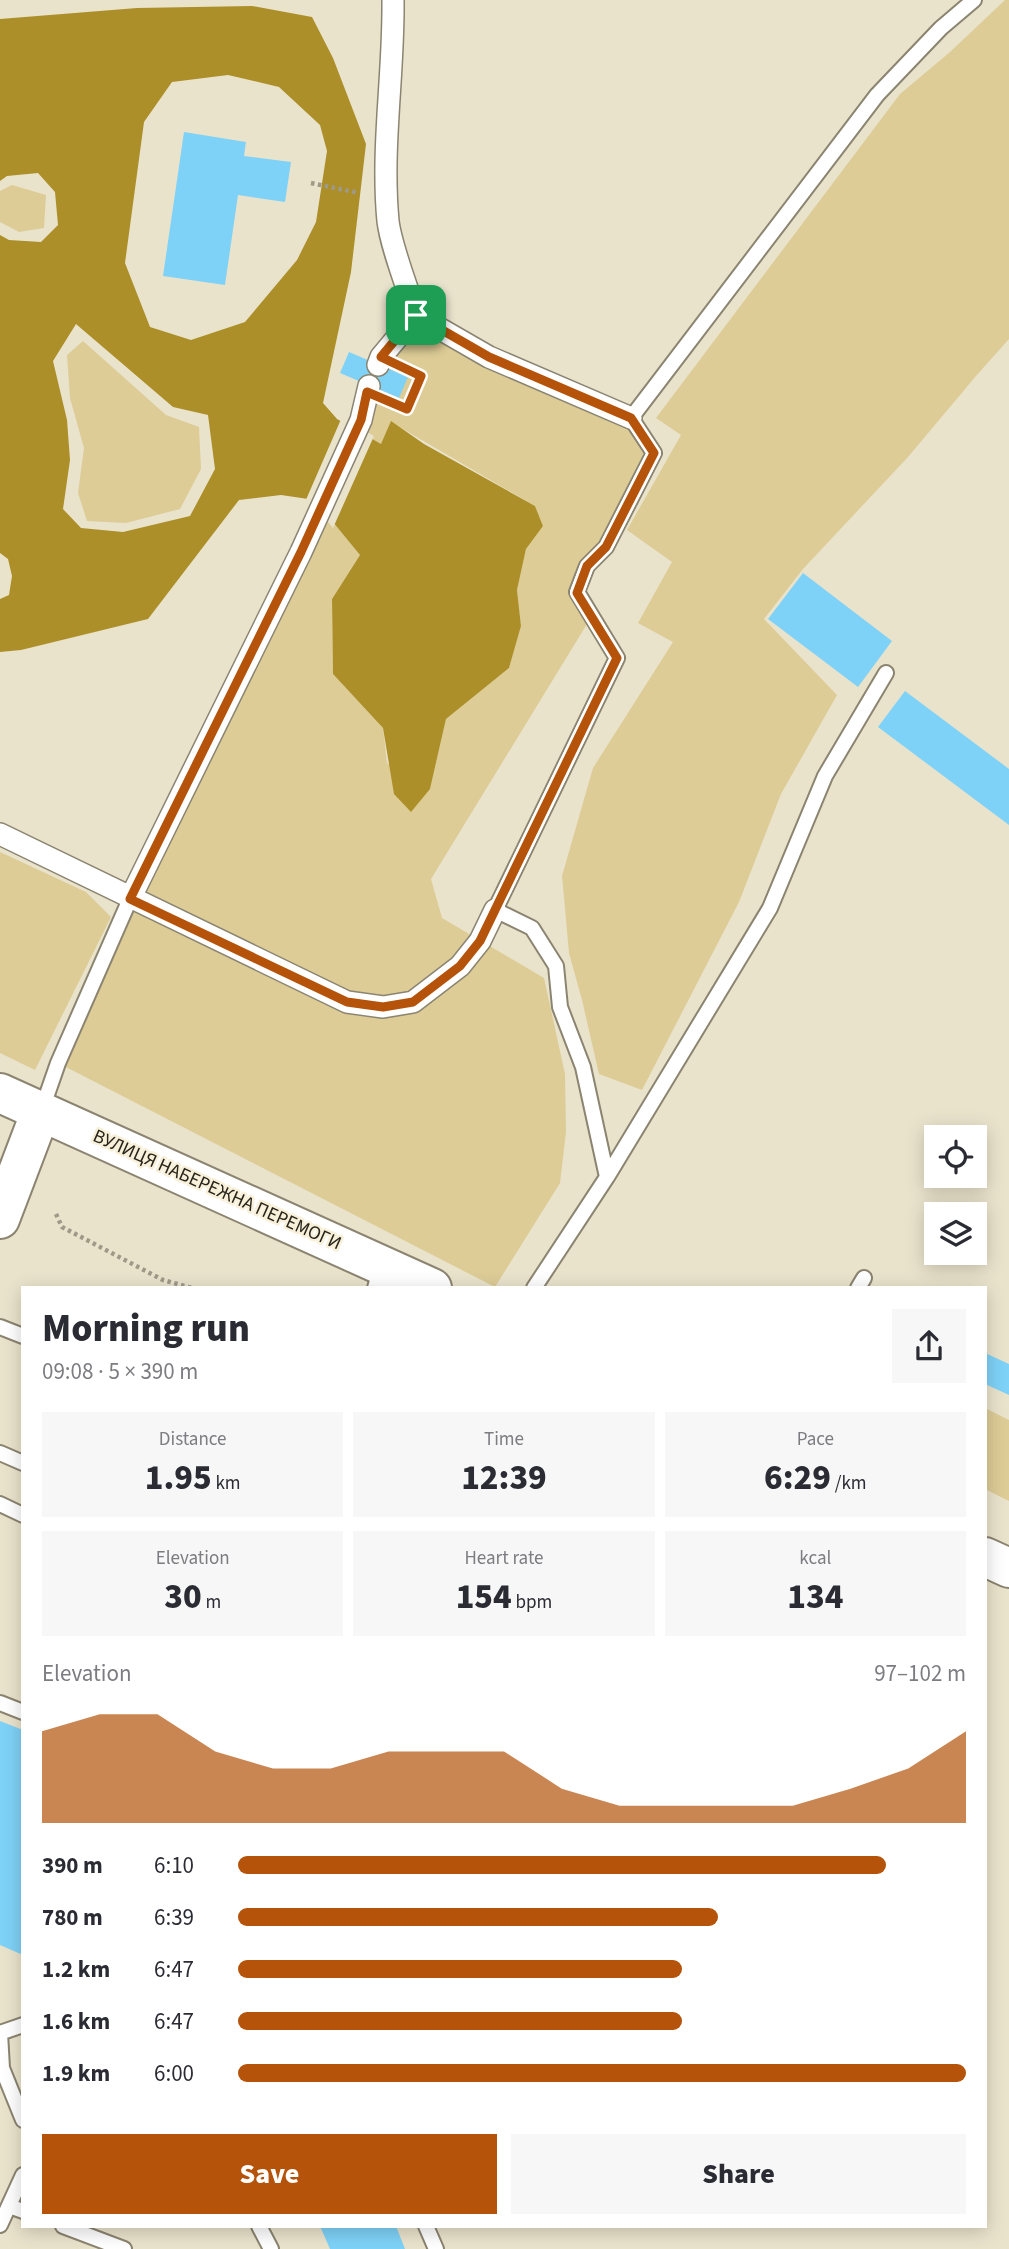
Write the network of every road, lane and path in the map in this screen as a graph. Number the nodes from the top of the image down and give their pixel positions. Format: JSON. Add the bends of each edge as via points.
{"nodes":[{"id":1,"x":393,"y":0,"type":"edge"},
{"id":2,"x":974,"y":0,"type":"edge"},
{"id":3,"x":311,"y":183,"type":"dead end"},
{"id":4,"x":369,"y":195,"type":"dead end"},
{"id":5,"x":416,"y":315,"type":"junction"},
{"id":6,"x":380,"y":361,"type":"joint"},
{"id":7,"x":368,"y":389,"type":"joint"},
{"id":8,"x":631,"y":418,"type":"junction"},
{"id":9,"x":886,"y":673,"type":"dead end"},
{"id":10,"x":0,"y":834,"type":"edge"},
{"id":11,"x":130,"y":899,"type":"junction"},
{"id":12,"x":495,"y":911,"type":"junction"},
{"id":13,"x":0,"y":1093,"type":"edge"},
{"id":14,"x":41,"y":1111,"type":"junction"},
{"id":15,"x":607,"y":1177,"type":"junction"},
{"id":16,"x":56,"y":1214,"type":"dead end"},
{"id":17,"x":0,"y":1219,"type":"edge"},
{"id":18,"x":378,"y":1276,"type":"edge"},
{"id":19,"x":184,"y":1286,"type":"edge"},
{"id":20,"x":423,"y":1286,"type":"edge"},
{"id":21,"x":535,"y":1286,"type":"edge"},
{"id":22,"x":0,"y":1327,"type":"edge"},
{"id":23,"x":21,"y":1335,"type":"edge"},
{"id":24,"x":0,"y":1453,"type":"edge"},
{"id":25,"x":21,"y":1462,"type":"edge"},
{"id":26,"x":0,"y":1504,"type":"edge"},
{"id":27,"x":21,"y":1514,"type":"edge"},
{"id":28,"x":987,"y":1542,"type":"edge"},
{"id":29,"x":1009,"y":1547,"type":"edge"},
{"id":30,"x":987,"y":1558,"type":"edge"},
{"id":31,"x":1009,"y":1568,"type":"edge"},
{"id":32,"x":0,"y":1703,"type":"edge"},
{"id":33,"x":21,"y":1712,"type":"edge"},
{"id":34,"x":21,"y":2026,"type":"edge"},
{"id":35,"x":0,"y":2033,"type":"edge"},
{"id":36,"x":21,"y":2115,"type":"edge"},
{"id":37,"x":21,"y":2184,"type":"edge"},
{"id":38,"x":16,"y":2208,"type":"edge"},
{"id":39,"x":0,"y":2225,"type":"edge"},
{"id":40,"x":67,"y":2228,"type":"edge"},
{"id":41,"x":260,"y":2228,"type":"edge"},
{"id":42,"x":427,"y":2228,"type":"edge"},
{"id":43,"x":124,"y":2249,"type":"edge"},
{"id":44,"x":271,"y":2249,"type":"edge"},
{"id":45,"x":436,"y":2249,"type":"edge"}],
"edges":[{"from":1,"to":5,"type":"street","via":[[385,140],[388,224]]},
{"from":2,"to":8,"type":"lane","via":[[877,95]]},
{"from":3,"to":4,"type":"path"},
{"from":5,"to":6,"type":"street"},
{"from":5,"to":8,"type":"street","via":[[489,357]]},
{"from":6,"to":7,"type":"path","via":[[421,376],[407,409]]},
{"from":7,"to":11,"type":"street","via":[[361,420],[301,552]]},
{"from":8,"to":12,"type":"lane","via":[[654,453],[606,547],[587,566],[577,593],[617,658]]},
{"from":9,"to":15,"type":"lane","via":[[825,776],[770,908]]},
{"from":10,"to":11,"type":"street"},
{"from":11,"to":12,"type":"street","via":[[347,1002],[383,1007],[413,1002],[460,966]]},
{"from":11,"to":14,"type":"lane"},
{"from":12,"to":15,"type":"lane","via":[[532,928],[556,965],[560,1007],[583,1067]]},
{"from":13,"to":14,"type":"main road","name":"ВУЛИЦЯ НАБЕРЕЖНА ПЕРЕМОГИ"},
{"from":14,"to":17,"type":"main road"},
{"from":14,"to":18,"type":"main road","name":"ВУЛИЦЯ НАБЕРЕЖНА ПЕРЕМОГИ"},
{"from":15,"to":21,"type":"lane"},
{"from":16,"to":19,"type":"path","via":[[62,1227],[163,1280]]},
{"from":18,"to":20,"type":"main road","name":"ВУЛИЦЯ НАБЕРЕЖНА ПЕРЕМОГИ"},
{"from":22,"to":23,"type":"lane"},
{"from":24,"to":25,"type":"lane"},
{"from":26,"to":27,"type":"lane"},
{"from":28,"to":29,"type":"main road"},
{"from":30,"to":31,"type":"main road"},
{"from":32,"to":33,"type":"lane"},
{"from":34,"to":35,"type":"lane"},
{"from":35,"to":36,"type":"lane","via":[[2,2068]]},
{"from":37,"to":38,"type":"lane"},
{"from":38,"to":39,"type":"lane"},
{"from":40,"to":43,"type":"lane"},
{"from":41,"to":44,"type":"lane"},
{"from":42,"to":45,"type":"lane"}]}
